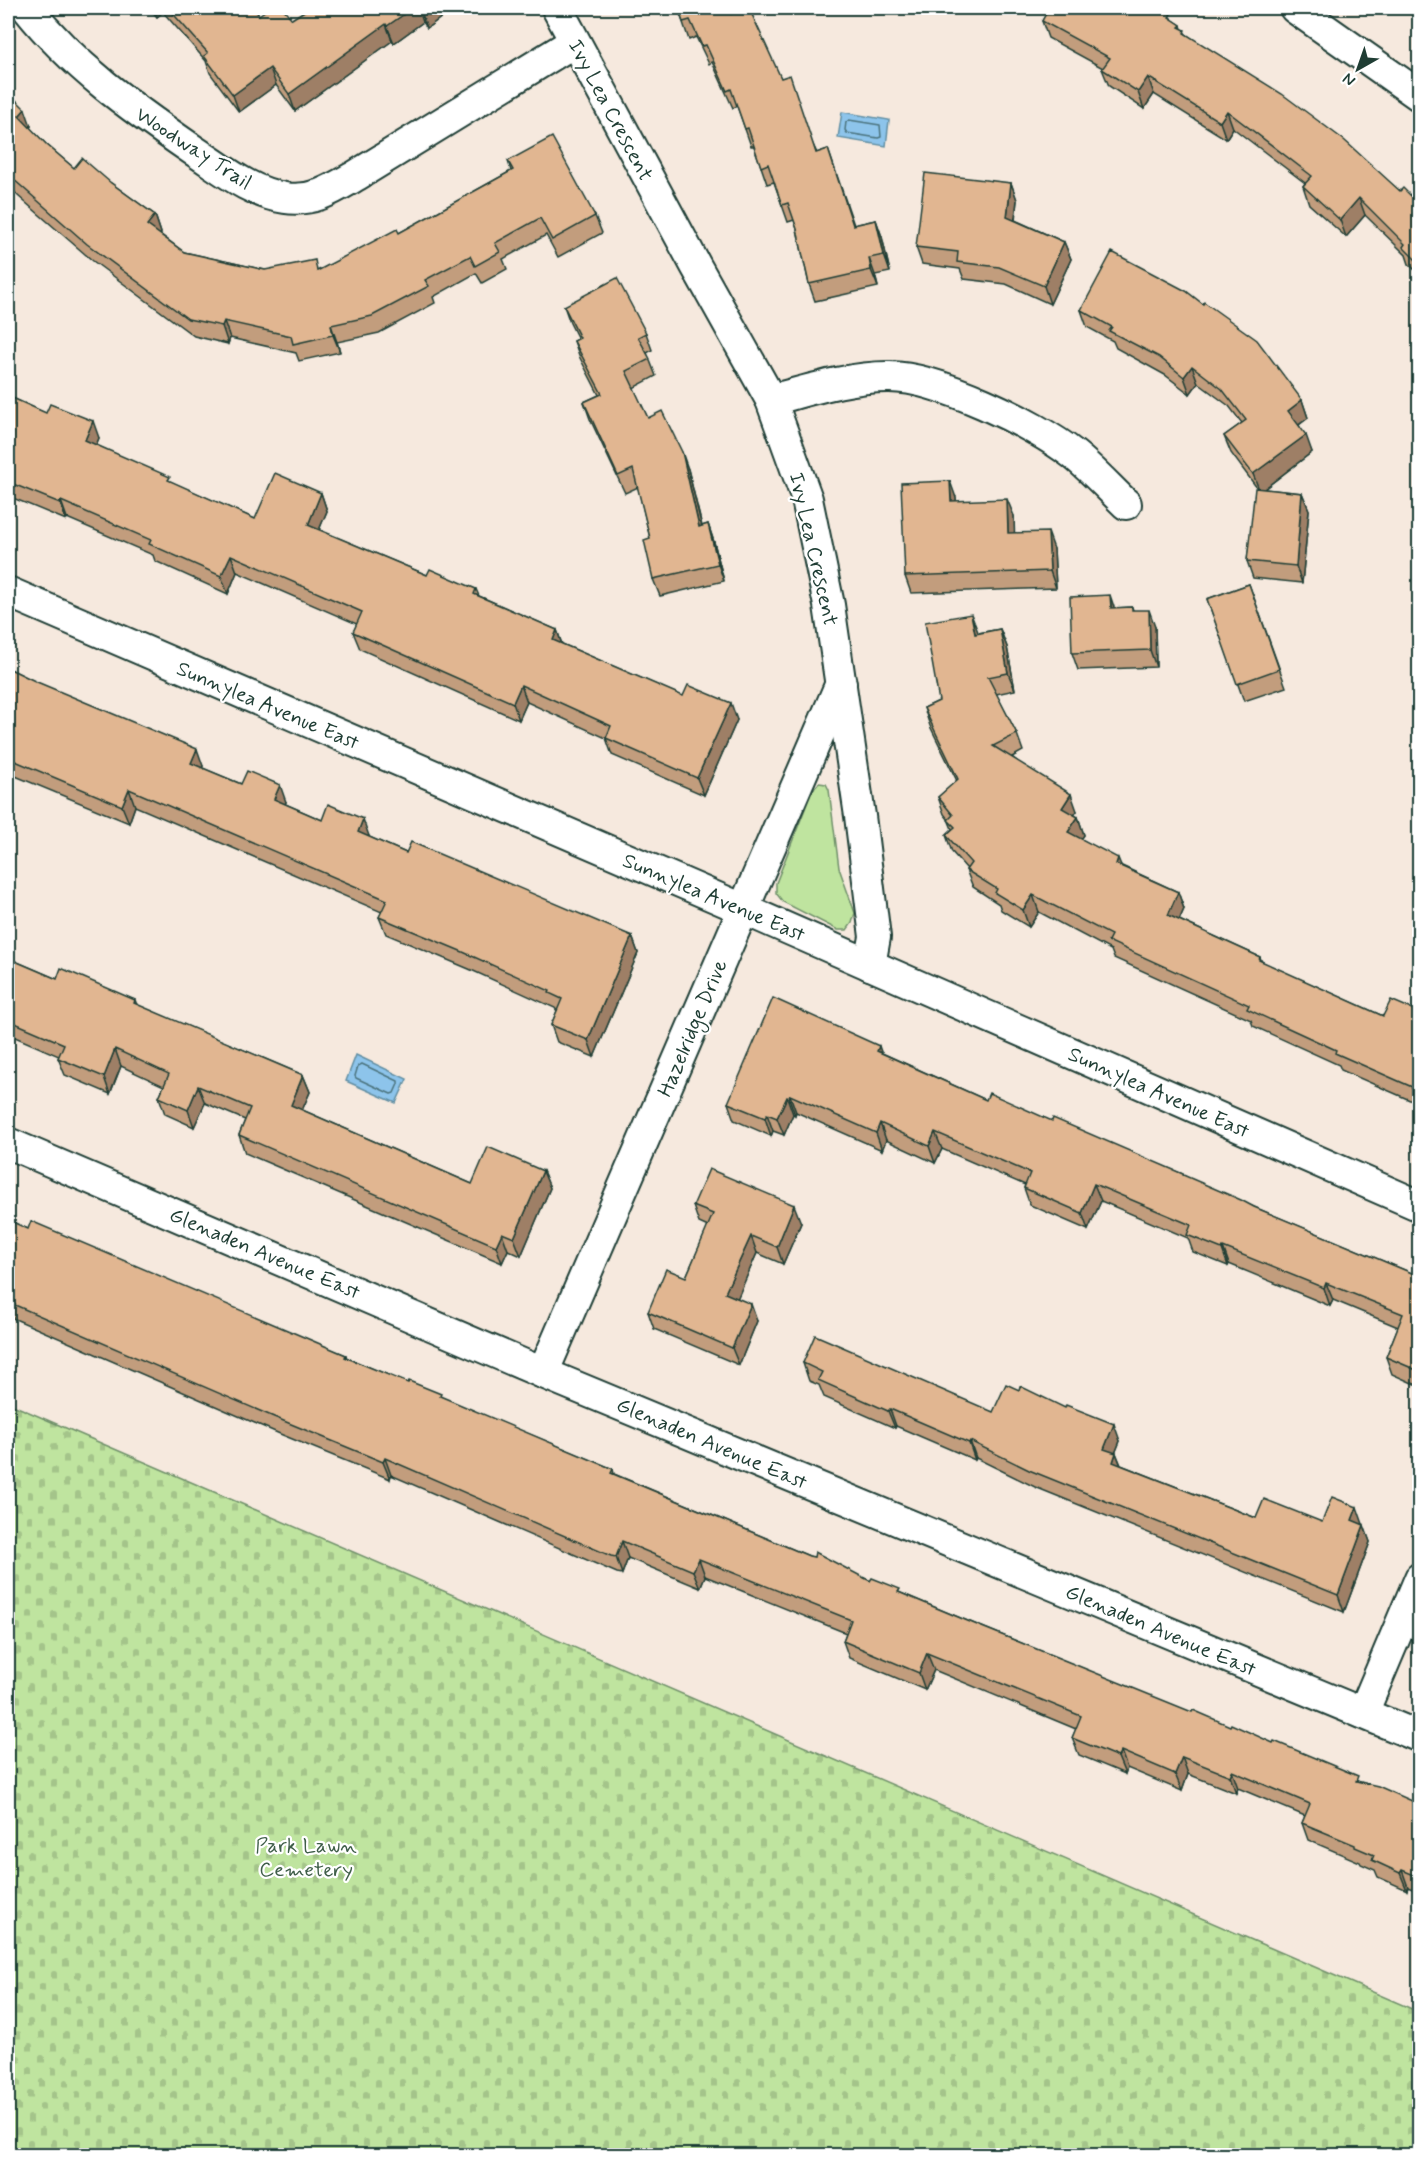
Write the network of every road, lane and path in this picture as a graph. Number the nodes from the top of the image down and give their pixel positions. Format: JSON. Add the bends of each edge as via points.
{"nodes":[{"id":1,"x":27,"y":8,"type":"edge"},
{"id":2,"x":557,"y":8,"type":"edge"},
{"id":3,"x":1295,"y":8,"type":"edge"},
{"id":4,"x":574,"y":42,"type":"junction"},
{"id":5,"x":1419,"y":96,"type":"edge"},
{"id":6,"x":771,"y":400,"type":"junction"},
{"id":7,"x":1126,"y":504,"type":"dead end"},
{"id":8,"x":8,"y":592,"type":"edge"},
{"id":9,"x":841,"y":683,"type":"junction"},
{"id":10,"x":743,"y":909,"type":"junction"},
{"id":11,"x":870,"y":966,"type":"junction"},
{"id":12,"x":8,"y":1143,"type":"edge"},
{"id":13,"x":1419,"y":1206,"type":"edge"},
{"id":14,"x":543,"y":1373,"type":"junction"},
{"id":15,"x":1419,"y":1578,"type":"edge"},
{"id":16,"x":1364,"y":1713,"type":"junction"},
{"id":17,"x":1419,"y":1737,"type":"edge"}],
"edges":[{"from":1,"to":4,"type":"street","name":"Woodway Trail","via":[[77,62],[130,107],[249,187],[285,198],[320,196]]},
{"from":2,"to":4,"type":"street","name":"Ivy Lea Crescent"},
{"from":3,"to":5,"type":"street"},
{"from":4,"to":6,"type":"street","name":"Ivy Lea Crescent"},
{"from":6,"to":7,"type":"street","via":[[846,381],[886,376],[925,382],[1037,430],[1073,453]]},
{"from":6,"to":9,"type":"street","name":"Ivy Lea Crescent","via":[[807,499]]},
{"from":8,"to":10,"type":"street","name":"Sunnylea Avenue East"},
{"from":9,"to":10,"type":"street","name":"Hazelridge Drive"},
{"from":9,"to":11,"type":"street","name":"Ivy Lea Crescent","via":[[876,938]]},
{"from":10,"to":11,"type":"street","name":"Sunnylea Avenue East"},
{"from":10,"to":14,"type":"street","name":"Hazelridge Drive"},
{"from":11,"to":13,"type":"street","name":"Sunnylea Avenue East"},
{"from":12,"to":14,"type":"street","name":"Glenaden Avenue East"},
{"from":14,"to":16,"type":"street","name":"Glenaden Avenue East"},
{"from":15,"to":16,"type":"street"},
{"from":16,"to":17,"type":"street","name":"Glenaden Avenue East"}]}
